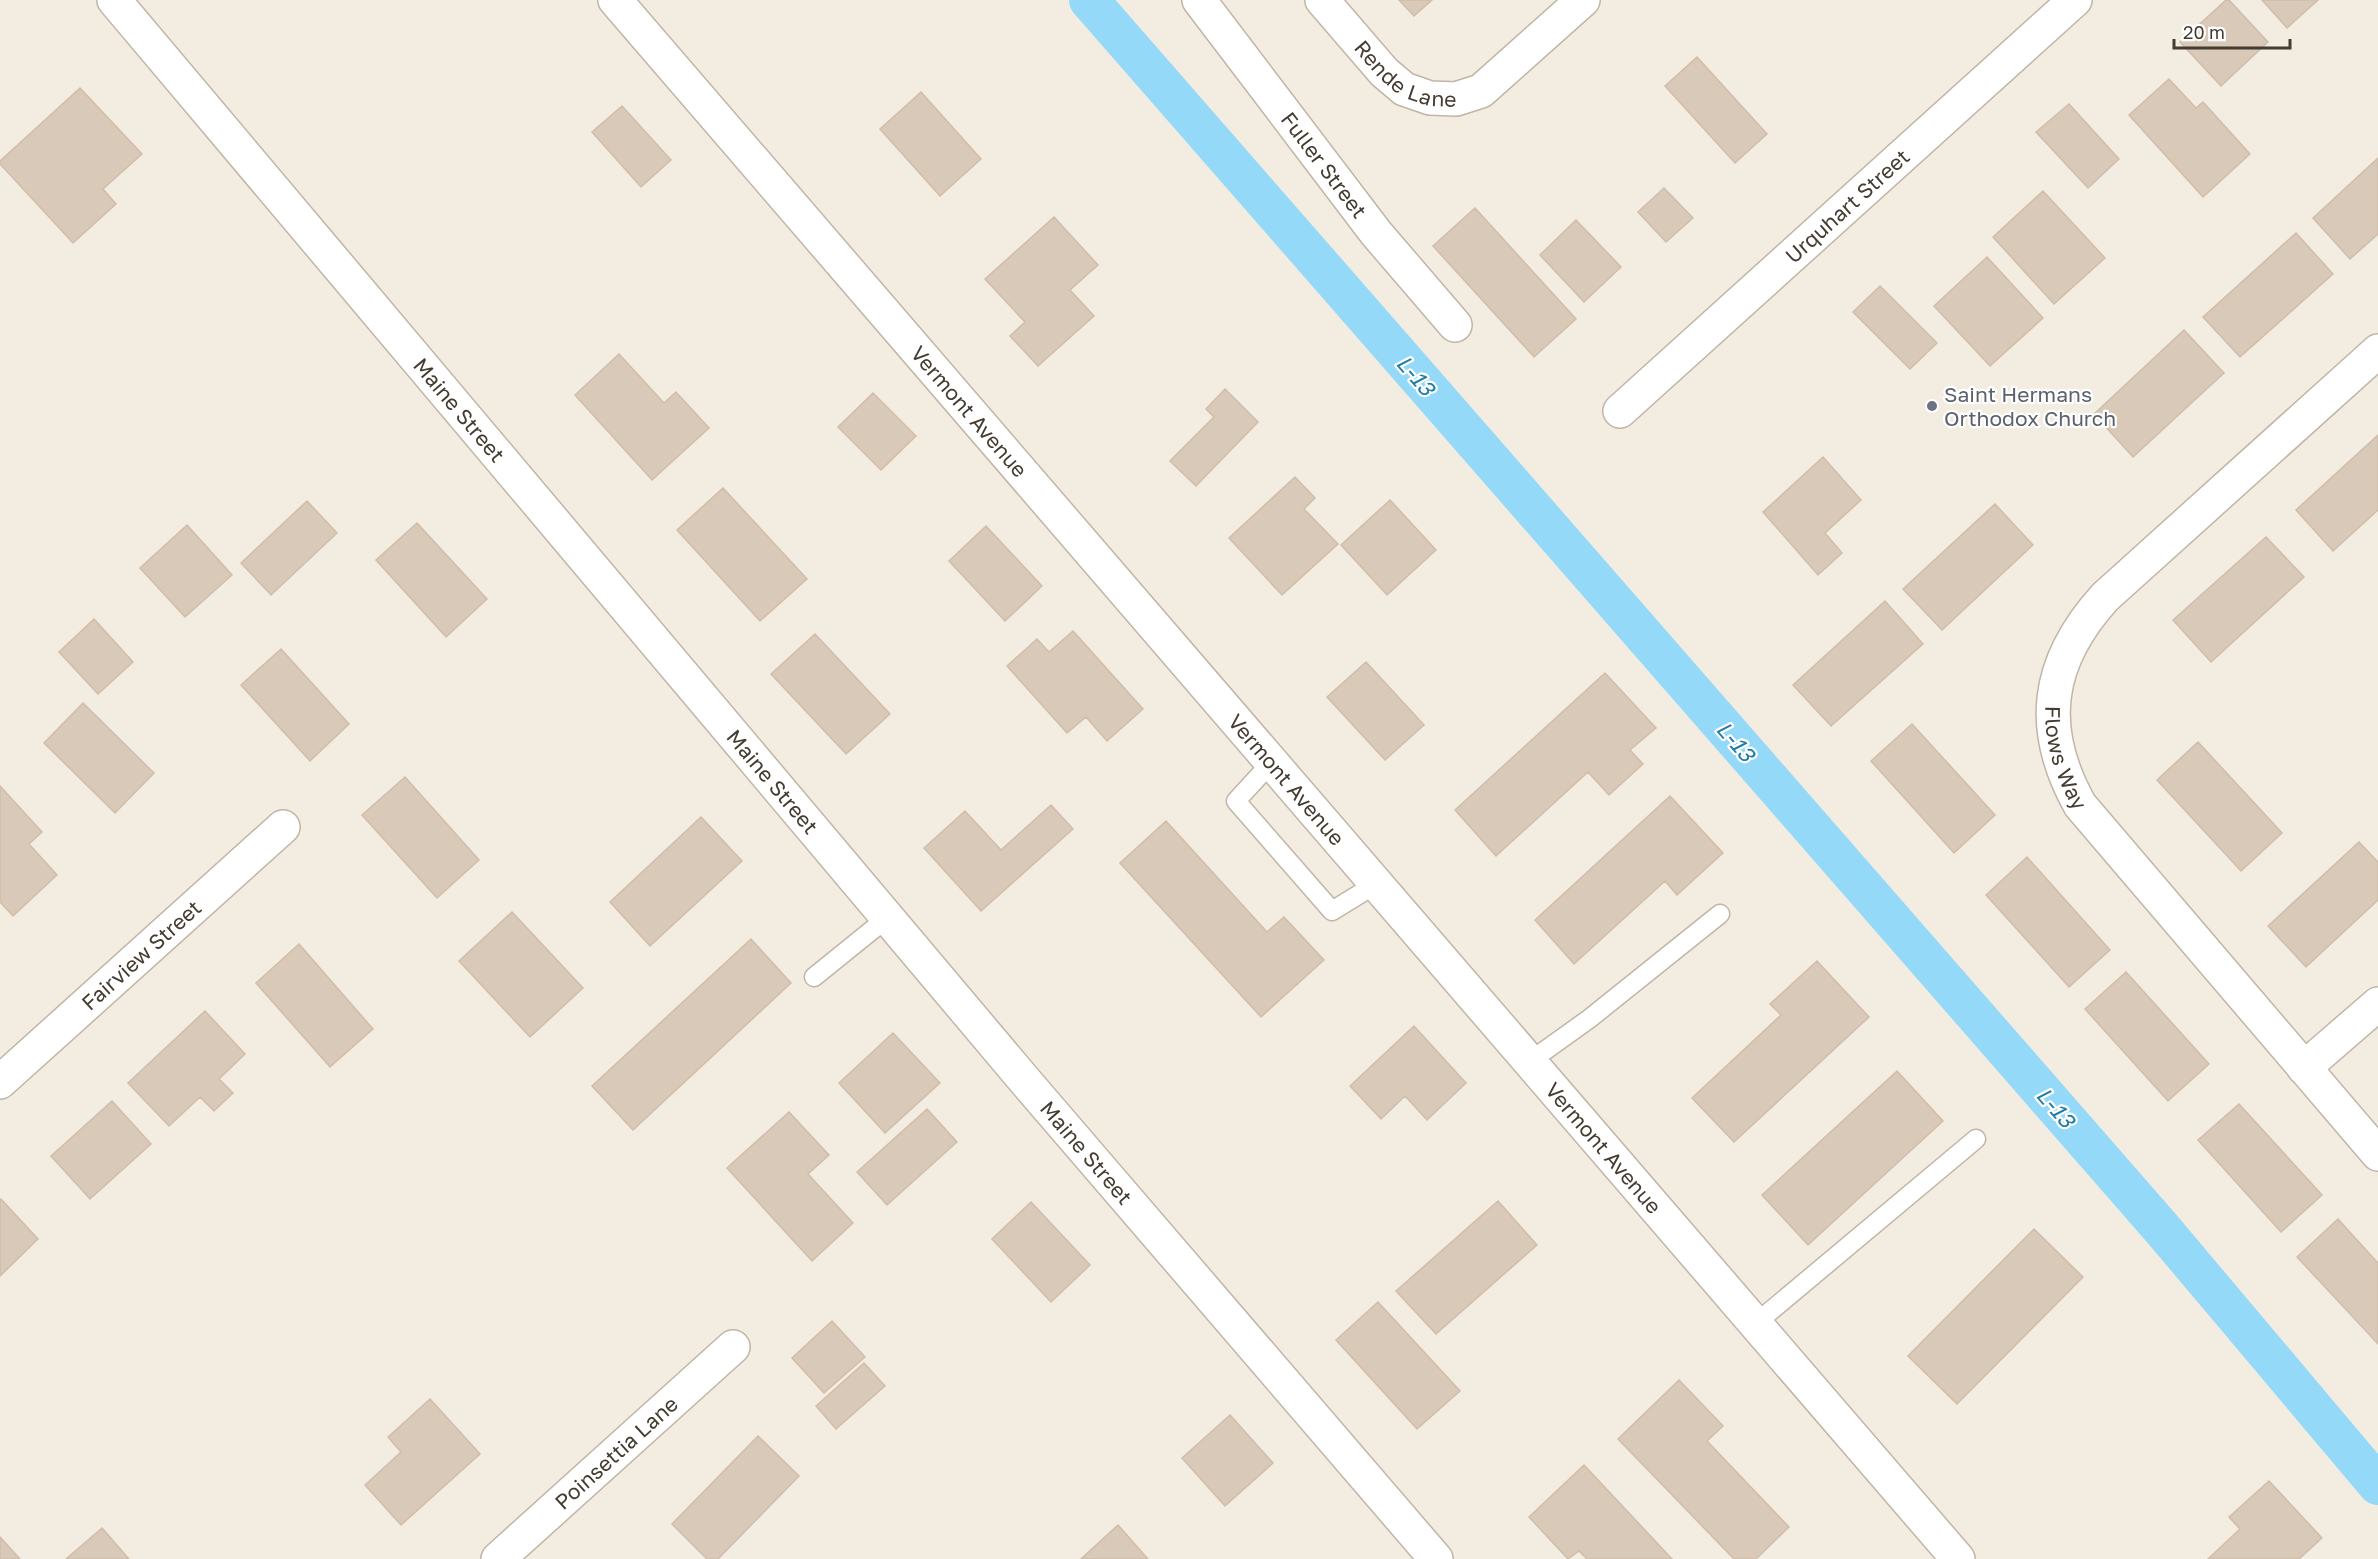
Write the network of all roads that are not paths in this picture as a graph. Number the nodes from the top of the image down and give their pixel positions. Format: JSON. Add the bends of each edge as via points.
{"nodes":[{"id":1,"x":114,"y":0,"type":"edge"},
{"id":2,"x":615,"y":0,"type":"edge"},
{"id":3,"x":1198,"y":0,"type":"edge"},
{"id":4,"x":1322,"y":0,"type":"edge"},
{"id":5,"x":1583,"y":0,"type":"edge"},
{"id":6,"x":2075,"y":0,"type":"edge"},
{"id":7,"x":1455,"y":325,"type":"dead end"},
{"id":8,"x":2378,"y":351,"type":"edge"},
{"id":9,"x":1620,"y":411,"type":"dead end"},
{"id":10,"x":1271,"y":763,"type":"junction"},
{"id":11,"x":284,"y":827,"type":"dead end"},
{"id":12,"x":1376,"y":884,"type":"junction"},
{"id":13,"x":1720,"y":914,"type":"dead end"},
{"id":14,"x":887,"y":918,"type":"junction"},
{"id":15,"x":814,"y":977,"type":"dead end"},
{"id":16,"x":2378,"y":1004,"type":"edge"},
{"id":17,"x":1529,"y":1062,"type":"junction"},
{"id":18,"x":2304,"y":1068,"type":"junction"},
{"id":19,"x":0,"y":1082,"type":"edge"},
{"id":20,"x":1976,"y":1139,"type":"dead end"},
{"id":21,"x":2378,"y":1154,"type":"edge"},
{"id":22,"x":1755,"y":1324,"type":"junction"},
{"id":23,"x":733,"y":1347,"type":"dead end"},
{"id":24,"x":498,"y":1559,"type":"edge"},
{"id":25,"x":1436,"y":1559,"type":"edge"},
{"id":26,"x":1958,"y":1559,"type":"edge"}],
"edges":[{"from":1,"to":14,"type":"street","name":"Maine Street"},
{"from":2,"to":10,"type":"street","name":"Vermont Avenue"},
{"from":3,"to":7,"type":"street","name":"Fuller Street","via":[[1376,233]]},
{"from":4,"to":5,"type":"street","name":"Rende Lane","via":[[1384,72],[1404,89],[1430,98],[1456,99],[1481,91]]},
{"from":6,"to":9,"type":"street","name":"Urquhart Street"},
{"from":8,"to":18,"type":"street","name":"Flows Way","via":[[2105,597],[2071,643],[2053,697],[2057,753],[2080,805]]},
{"from":10,"to":12,"type":"street","name":"Vermont Avenue"},
{"from":10,"to":12,"type":"lane","via":[[1236,801],[1243,810],[1332,911]]},
{"from":11,"to":19,"type":"street","name":"Fairview Street"},
{"from":12,"to":17,"type":"street","name":"Vermont Avenue"},
{"from":13,"to":17,"type":"lane"},
{"from":14,"to":15,"type":"lane"},
{"from":14,"to":25,"type":"street","name":"Maine Street"},
{"from":16,"to":18,"type":"street"},
{"from":17,"to":22,"type":"street","name":"Vermont Avenue"},
{"from":18,"to":21,"type":"street","name":"Flows Way"},
{"from":20,"to":22,"type":"lane"},
{"from":22,"to":26,"type":"street","name":"Vermont Avenue"},
{"from":23,"to":24,"type":"street","name":"Poinsettia Lane"}]}
